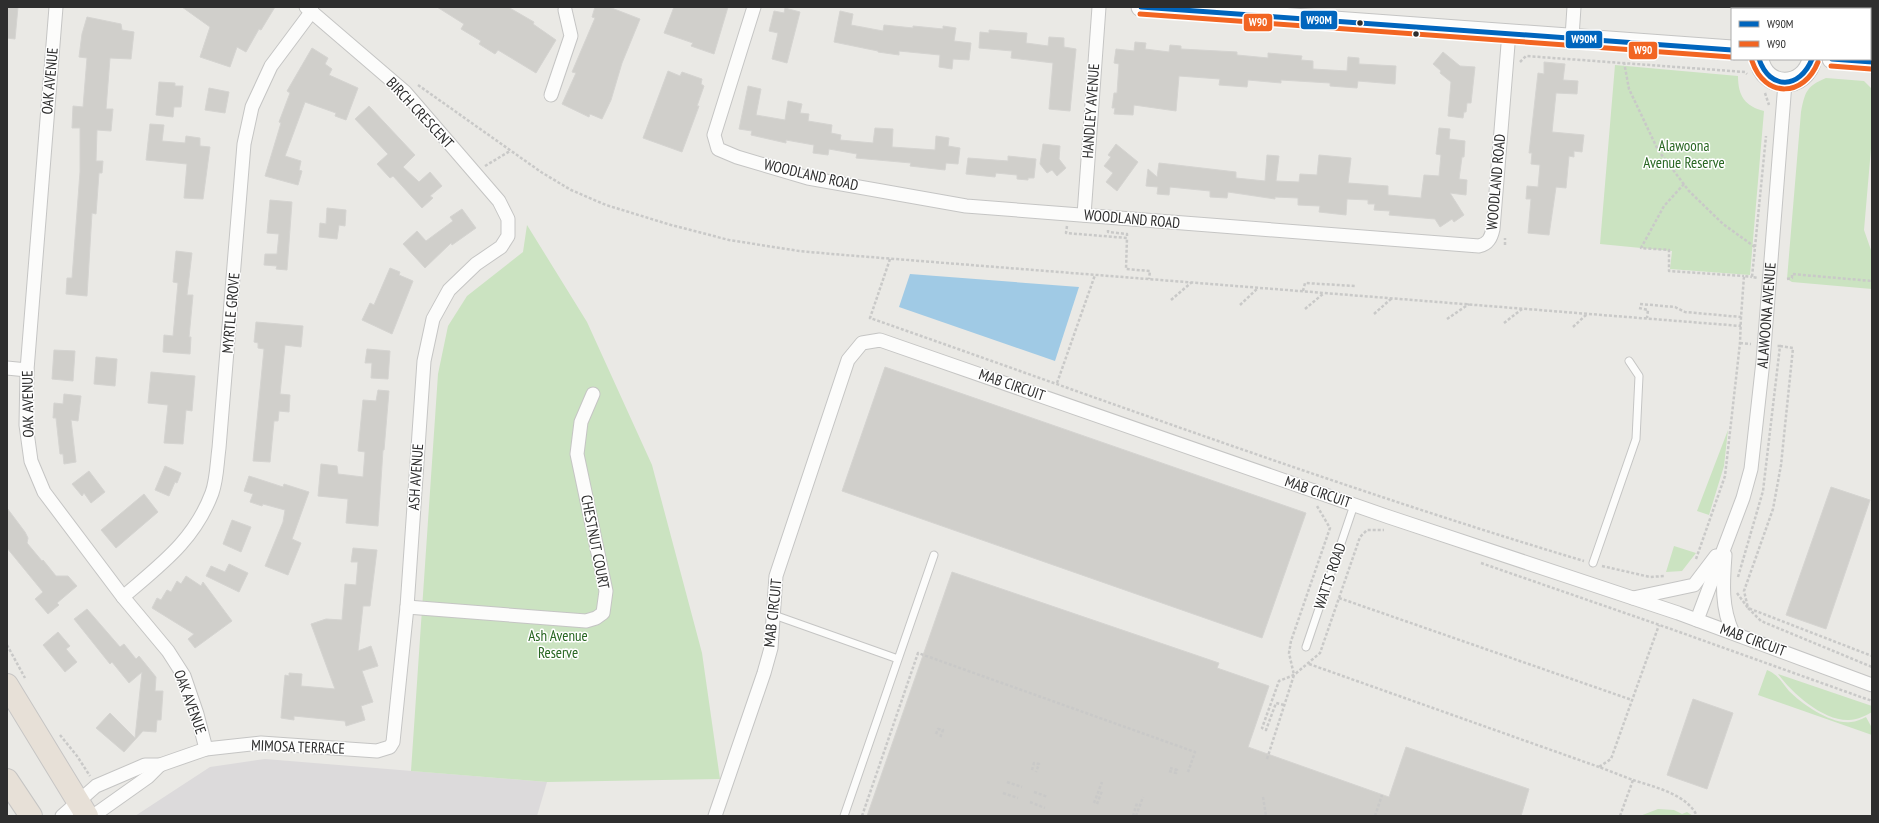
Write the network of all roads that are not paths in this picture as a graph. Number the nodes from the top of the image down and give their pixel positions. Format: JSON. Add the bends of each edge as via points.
{"nodes":[{"id":1,"x":56,"y":7,"type":"edge"},
{"id":2,"x":754,"y":7,"type":"edge"},
{"id":3,"x":1099,"y":7,"type":"edge"},
{"id":4,"x":1141,"y":7,"type":"edge"},
{"id":5,"x":1574,"y":7,"type":"edge"},
{"id":6,"x":563,"y":8,"type":"edge"},
{"id":7,"x":309,"y":9,"type":"edge"},
{"id":8,"x":1509,"y":32,"type":"junction"},
{"id":9,"x":1572,"y":37,"type":"junction"},
{"id":10,"x":1731,"y":50,"type":"edge"},
{"id":11,"x":1759,"y":60,"type":"edge"},
{"id":12,"x":1812,"y":60,"type":"edge"},
{"id":13,"x":1845,"y":60,"type":"edge"},
{"id":14,"x":1872,"y":62,"type":"edge"},
{"id":15,"x":1785,"y":83,"type":"junction"},
{"id":16,"x":551,"y":95,"type":"dead end"},
{"id":17,"x":1084,"y":215,"type":"junction"},
{"id":18,"x":508,"y":236,"type":"joint"},
{"id":19,"x":1629,"y":361,"type":"dead end"},
{"id":20,"x":7,"y":368,"type":"edge"},
{"id":21,"x":27,"y":370,"type":"junction"},
{"id":22,"x":593,"y":394,"type":"dead end"},
{"id":23,"x":1354,"y":505,"type":"junction"},
{"id":24,"x":1725,"y":543,"type":"junction"},
{"id":25,"x":934,"y":555,"type":"dead end"},
{"id":26,"x":1593,"y":563,"type":"dead end"},
{"id":27,"x":123,"y":597,"type":"junction"},
{"id":28,"x":1633,"y":598,"type":"junction"},
{"id":29,"x":407,"y":607,"type":"junction"},
{"id":30,"x":774,"y":615,"type":"junction"},
{"id":31,"x":1697,"y":620,"type":"junction"},
{"id":32,"x":1733,"y":633,"type":"junction"},
{"id":33,"x":1306,"y":647,"type":"dead end"},
{"id":34,"x":898,"y":659,"type":"junction"},
{"id":35,"x":17,"y":683,"type":"edge"},
{"id":36,"x":1872,"y":685,"type":"edge"},
{"id":37,"x":390,"y":747,"type":"joint"},
{"id":38,"x":206,"y":749,"type":"junction"},
{"id":39,"x":160,"y":765,"type":"junction"},
{"id":40,"x":7,"y":780,"type":"edge"},
{"id":41,"x":77,"y":813,"type":"edge"},
{"id":42,"x":31,"y":816,"type":"edge"},
{"id":43,"x":715,"y":816,"type":"edge"},
{"id":44,"x":844,"y":816,"type":"edge"}],
"edges":[{"from":1,"to":21,"type":"street","name":"OAK AVENUE"},
{"from":2,"to":17,"type":"street","name":"WOODLAND ROAD","via":[[714,135],[718,149],[808,178],[966,206]]},
{"from":3,"to":17,"type":"street","name":"HANDLEY AVENUE"},
{"from":4,"to":8,"type":"street"},
{"from":5,"to":9,"type":"street"},
{"from":6,"to":16,"type":"street","via":[[571,36]]},
{"from":7,"to":18,"type":"street","name":"BIRCH CRESCENT","via":[[405,92],[502,207],[508,219]]},
{"from":7,"to":27,"type":"street","name":"MYRTLE GROVE","via":[[271,66],[252,108],[244,144],[220,448],[212,492],[196,525],[178,550]]},
{"from":8,"to":9,"type":"street"},
{"from":8,"to":17,"type":"street","name":"WOODLAND ROAD","via":[[1493,229],[1492,236],[1484,245]]},
{"from":9,"to":10,"type":"street"},
{"from":11,"to":15,"type":"street","via":[[1762,70],[1768,76]]},
{"from":12,"to":15,"type":"street","via":[[1800,78]]},
{"from":13,"to":14,"type":"street"},
{"from":15,"to":24,"type":"street","name":"ALAWOONA AVENUE","via":[[1765,345],[1751,469],[1743,498]]},
{"from":18,"to":29,"type":"street","name":"ASH AVENUE","via":[[501,247],[476,264],[449,290],[433,319],[424,361]]},
{"from":19,"to":26,"type":"lane","via":[[1639,376],[1636,439]]},
{"from":20,"to":21,"type":"street"},
{"from":21,"to":27,"type":"street","name":"OAK AVENUE","via":[[26,425],[31,460],[44,492]]},
{"from":22,"to":29,"type":"street","name":"CHESTNUT COURT","via":[[581,422],[577,454],[606,591],[603,613],[586,621]]},
{"from":23,"to":28,"type":"street","name":"MAB CIRCUIT"},
{"from":23,"to":30,"type":"street","name":"MAB CIRCUIT","via":[[880,340],[862,343],[848,360],[776,576]]},
{"from":23,"to":33,"type":"lane","name":"WATTS ROAD"},
{"from":24,"to":28,"type":"street","via":[[1694,585]]},
{"from":24,"to":31,"type":"street","name":"ALAWOONA AVENUE"},
{"from":24,"to":32,"type":"street","name":"ALAWOONA AVENUE","via":[[1723,594],[1727,620]]},
{"from":25,"to":34,"type":"lane"},
{"from":27,"to":38,"type":"street","name":"OAK AVENUE","via":[[168,651],[184,676]]},
{"from":28,"to":31,"type":"street","name":"MAB CIRCUIT"},
{"from":29,"to":37,"type":"street","name":"ASH AVENUE","via":[[395,733]]},
{"from":30,"to":34,"type":"lane"},
{"from":30,"to":43,"type":"street","name":"MAB CIRCUIT","via":[[771,648],[764,673]]},
{"from":31,"to":32,"type":"street","name":"MAB CIRCUIT"},
{"from":32,"to":36,"type":"street","name":"MAB CIRCUIT"},
{"from":34,"to":44,"type":"lane"},
{"from":35,"to":41,"type":"highway"},
{"from":37,"to":38,"type":"street","name":"MIMOSA TERRACE","via":[[377,751],[261,743]]},
{"from":38,"to":39,"type":"street","name":"MIMOSA TERRACE"},
{"from":39,"to":41,"type":"street","name":"MIMOSA TERRACE","via":[[148,777]]},
{"from":39,"to":41,"type":"street","name":"MIMOSA TERRACE","via":[[145,765],[96,786]]},
{"from":40,"to":42,"type":"highway"}]}
